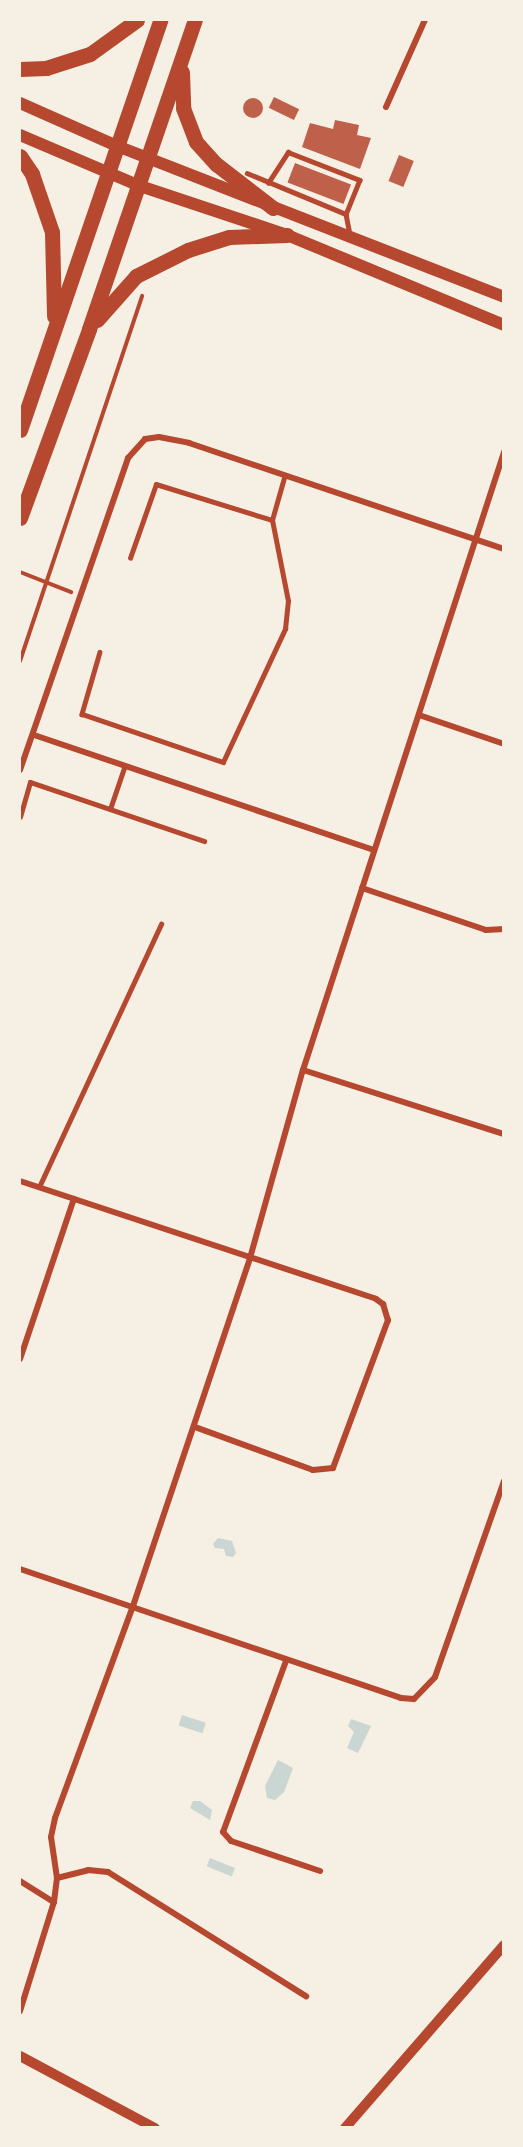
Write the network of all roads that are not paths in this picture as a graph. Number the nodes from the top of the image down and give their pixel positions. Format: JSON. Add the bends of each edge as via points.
{"nodes":[{"id":1,"x":137,"y":20,"type":"edge"},
{"id":2,"x":160,"y":20,"type":"edge"},
{"id":3,"x":195,"y":20,"type":"edge"},
{"id":4,"x":425,"y":20,"type":"edge"},
{"id":5,"x":182,"y":62,"type":"junction"},
{"id":6,"x":20,"y":69,"type":"edge"},
{"id":7,"x":20,"y":103,"type":"edge"},
{"id":8,"x":387,"y":107,"type":"dead end"},
{"id":9,"x":20,"y":135,"type":"edge"},
{"id":10,"x":117,"y":146,"type":"junction"},
{"id":11,"x":20,"y":156,"type":"edge"},
{"id":12,"x":146,"y":158,"type":"junction"},
{"id":13,"x":108,"y":172,"type":"junction"},
{"id":14,"x":248,"y":173,"type":"dead end"},
{"id":15,"x":268,"y":183,"type":"junction"},
{"id":16,"x":137,"y":185,"type":"junction"},
{"id":17,"x":273,"y":208,"type":"junction"},
{"id":18,"x":346,"y":214,"type":"junction"},
{"id":19,"x":286,"y":235,"type":"junction"},
{"id":20,"x":351,"y":239,"type":"junction"},
{"id":21,"x":504,"y":297,"type":"edge"},
{"id":22,"x":504,"y":325,"type":"edge"},
{"id":23,"x":89,"y":329,"type":"junction"},
{"id":24,"x":53,"y":331,"type":"junction"},
{"id":25,"x":20,"y":430,"type":"edge"},
{"id":26,"x":504,"y":452,"type":"edge"},
{"id":27,"x":284,"y":478,"type":"junction"},
{"id":28,"x":20,"y":518,"type":"edge"},
{"id":29,"x":272,"y":520,"type":"junction"},
{"id":30,"x":473,"y":539,"type":"junction"},
{"id":31,"x":504,"y":549,"type":"edge"},
{"id":32,"x":130,"y":558,"type":"dead end"},
{"id":33,"x":100,"y":652,"type":"dead end"},
{"id":34,"x":418,"y":715,"type":"junction"},
{"id":35,"x":34,"y":735,"type":"junction"},
{"id":36,"x":504,"y":744,"type":"edge"},
{"id":37,"x":124,"y":768,"type":"junction"},
{"id":38,"x":20,"y":770,"type":"edge"},
{"id":39,"x":110,"y":809,"type":"junction"},
{"id":40,"x":20,"y":817,"type":"edge"},
{"id":41,"x":204,"y":841,"type":"dead end"},
{"id":42,"x":373,"y":850,"type":"junction"},
{"id":43,"x":362,"y":888,"type":"junction"},
{"id":44,"x":161,"y":924,"type":"dead end"},
{"id":45,"x":504,"y":929,"type":"edge"},
{"id":46,"x":303,"y":1070,"type":"junction"},
{"id":47,"x":504,"y":1134,"type":"edge"},
{"id":48,"x":20,"y":1181,"type":"edge"},
{"id":49,"x":39,"y":1187,"type":"junction"},
{"id":50,"x":74,"y":1199,"type":"junction"},
{"id":51,"x":250,"y":1258,"type":"junction"},
{"id":52,"x":20,"y":1359,"type":"edge"},
{"id":53,"x":195,"y":1427,"type":"junction"},
{"id":54,"x":504,"y":1481,"type":"edge"},
{"id":55,"x":20,"y":1569,"type":"edge"},
{"id":56,"x":133,"y":1606,"type":"junction"},
{"id":57,"x":286,"y":1661,"type":"junction"},
{"id":58,"x":320,"y":1871,"type":"dead end"},
{"id":59,"x":57,"y":1878,"type":"junction"},
{"id":60,"x":20,"y":1881,"type":"edge"},
{"id":61,"x":54,"y":1902,"type":"junction"},
{"id":62,"x":504,"y":1944,"type":"edge"},
{"id":63,"x":306,"y":1996,"type":"dead end"},
{"id":64,"x":20,"y":2011,"type":"edge"},
{"id":65,"x":20,"y":2056,"type":"edge"},
{"id":66,"x":154,"y":2127,"type":"edge"},
{"id":67,"x":345,"y":2127,"type":"edge"}],
"edges":[{"from":1,"to":6,"type":"highway","via":[[90,54],[46,68]]},
{"from":2,"to":10,"type":"highway"},
{"from":3,"to":5,"type":"highway"},
{"from":4,"to":8,"type":"street"},
{"from":5,"to":12,"type":"highway"},
{"from":5,"to":17,"type":"highway","via":[[183,108],[190,133],[216,164]]},
{"from":7,"to":10,"type":"main road"},
{"from":9,"to":13,"type":"main road"},
{"from":10,"to":12,"type":"main road"},
{"from":10,"to":13,"type":"highway"},
{"from":11,"to":24,"type":"highway","via":[[32,174],[52,232]]},
{"from":12,"to":16,"type":"highway"},
{"from":12,"to":17,"type":"main road"},
{"from":13,"to":16,"type":"main road"},
{"from":13,"to":24,"type":"highway"},
{"from":14,"to":15,"type":"lane"},
{"from":15,"to":18,"type":"lane"},
{"from":15,"to":18,"type":"lane","via":[[288,152],[360,180]]},
{"from":16,"to":19,"type":"main road"},
{"from":16,"to":23,"type":"highway"},
{"from":17,"to":20,"type":"main road"},
{"from":18,"to":20,"type":"lane"},
{"from":19,"to":22,"type":"main road"},
{"from":19,"to":23,"type":"highway","via":[[229,237],[152,267],[126,284]]},
{"from":20,"to":21,"type":"main road"},
{"from":23,"to":28,"type":"highway"},
{"from":24,"to":25,"type":"highway"},
{"from":26,"to":30,"type":"street"},
{"from":27,"to":29,"type":"lane"},
{"from":27,"to":30,"type":"street"},
{"from":27,"to":35,"type":"street","via":[[172,438],[145,439],[128,458]]},
{"from":29,"to":32,"type":"lane","via":[[156,484]]},
{"from":29,"to":33,"type":"lane","via":[[288,601],[285,629],[223,762],[82,714]]},
{"from":30,"to":31,"type":"street"},
{"from":30,"to":34,"type":"street"},
{"from":34,"to":36,"type":"street"},
{"from":34,"to":42,"type":"street"},
{"from":35,"to":37,"type":"street"},
{"from":35,"to":38,"type":"street"},
{"from":37,"to":39,"type":"lane"},
{"from":37,"to":42,"type":"street"},
{"from":39,"to":40,"type":"lane","via":[[30,782]]},
{"from":39,"to":41,"type":"lane"},
{"from":42,"to":43,"type":"street"},
{"from":43,"to":45,"type":"street","via":[[486,930]]},
{"from":43,"to":46,"type":"street"},
{"from":44,"to":49,"type":"lane"},
{"from":46,"to":47,"type":"street"},
{"from":46,"to":51,"type":"street"},
{"from":48,"to":49,"type":"street"},
{"from":49,"to":50,"type":"street"},
{"from":50,"to":51,"type":"street"},
{"from":50,"to":52,"type":"street"},
{"from":51,"to":53,"type":"street"},
{"from":51,"to":53,"type":"street","via":[[376,1299],[387,1311],[388,1320],[333,1468],[313,1470]]},
{"from":53,"to":56,"type":"street"},
{"from":54,"to":57,"type":"street","via":[[435,1677],[414,1699],[400,1698]]},
{"from":55,"to":56,"type":"street"},
{"from":56,"to":57,"type":"street"},
{"from":56,"to":59,"type":"street","via":[[55,1818],[51,1837]]},
{"from":57,"to":58,"type":"street","via":[[223,1832],[231,1841]]},
{"from":59,"to":61,"type":"street"},
{"from":59,"to":63,"type":"street","via":[[88,1870],[108,1872]]},
{"from":60,"to":61,"type":"street"},
{"from":61,"to":64,"type":"street"},
{"from":62,"to":67,"type":"street"},
{"from":65,"to":66,"type":"street"}]}
